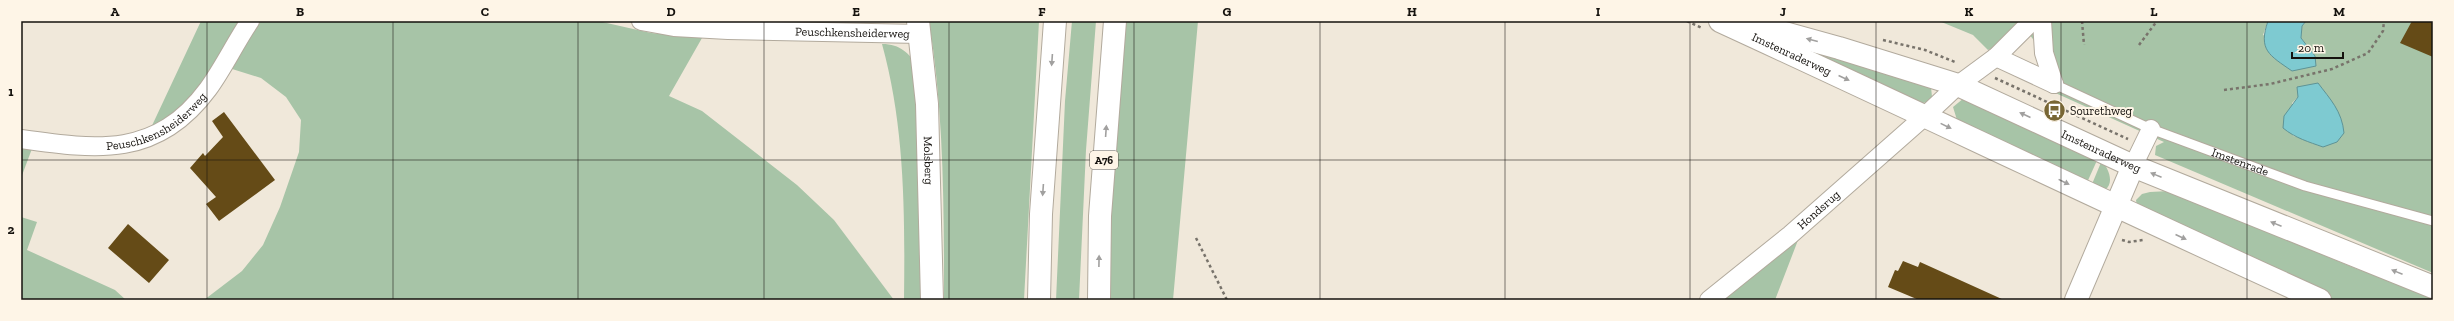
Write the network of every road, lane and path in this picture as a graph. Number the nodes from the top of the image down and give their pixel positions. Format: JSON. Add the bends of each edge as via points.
{"nodes":[{"id":1,"x":250,"y":21,"type":"edge"},
{"id":2,"x":641,"y":21,"type":"edge"},
{"id":3,"x":1055,"y":21,"type":"edge"},
{"id":4,"x":1115,"y":21,"type":"edge"},
{"id":5,"x":1720,"y":21,"type":"edge"},
{"id":6,"x":1742,"y":21,"type":"edge"},
{"id":7,"x":2032,"y":21,"type":"edge"},
{"id":8,"x":2042,"y":21,"type":"edge"},
{"id":9,"x":2082,"y":21,"type":"edge"},
{"id":10,"x":2157,"y":21,"type":"edge"},
{"id":11,"x":2384,"y":21,"type":"edge"},
{"id":12,"x":919,"y":27,"type":"edge"},
{"id":13,"x":1895,"y":42,"type":"dead end"},
{"id":14,"x":2084,"y":45,"type":"dead end"},
{"id":15,"x":2139,"y":45,"type":"dead end"},
{"id":16,"x":1996,"y":57,"type":"junction"},
{"id":17,"x":1978,"y":70,"type":"junction"},
{"id":18,"x":2054,"y":84,"type":"junction"},
{"id":19,"x":1958,"y":85,"type":"junction"},
{"id":20,"x":2224,"y":90,"type":"dead end"},
{"id":21,"x":1925,"y":116,"type":"junction"},
{"id":22,"x":2151,"y":129,"type":"junction"},
{"id":23,"x":21,"y":139,"type":"edge"},
{"id":24,"x":2133,"y":166,"type":"junction"},
{"id":25,"x":2115,"y":207,"type":"junction"},
{"id":26,"x":2433,"y":221,"type":"edge"},
{"id":27,"x":1196,"y":238,"type":"dead end"},
{"id":28,"x":2433,"y":287,"type":"edge"},
{"id":29,"x":932,"y":300,"type":"edge"},
{"id":30,"x":1039,"y":300,"type":"edge"},
{"id":31,"x":1099,"y":300,"type":"edge"},
{"id":32,"x":1228,"y":300,"type":"edge"},
{"id":33,"x":1709,"y":300,"type":"edge"},
{"id":34,"x":2076,"y":300,"type":"edge"},
{"id":35,"x":2320,"y":300,"type":"edge"}],
"edges":[{"from":1,"to":23,"type":"street","name":"Peuschkensheiderweg","via":[[209,88],[184,116],[151,138],[120,145],[86,146]]},
{"from":2,"to":12,"type":"street","name":"Peuschkensheiderweg","via":[[674,27],[728,30]]},
{"from":3,"to":30,"type":"main road","one_way":true,"via":[[1041,214]]},
{"from":31,"to":4,"type":"main road","number":"A76","one_way":true,"via":[[1100,216]]},
{"from":5,"to":21,"type":"main road","name":"Imstenraderweg","one_way":true},
{"from":19,"to":6,"type":"main road","name":"Imstenraderweg","one_way":true},
{"from":7,"to":16,"type":"street"},
{"from":8,"to":18,"type":"street","via":[[2044,53]]},
{"from":9,"to":14,"type":"path"},
{"from":10,"to":15,"type":"path"},
{"from":11,"to":20,"type":"path","via":[[2383,32],[2368,53],[2354,60],[2332,69],[2270,84]]},
{"from":12,"to":29,"type":"main road","name":"Molsberg","via":[[929,140]]},
{"from":13,"to":17,"type":"path","via":[[1926,50]]},
{"from":16,"to":17,"type":"street"},
{"from":16,"to":18,"type":"street","name":"Imstenrade"},
{"from":17,"to":19,"type":"street"},
{"from":18,"to":22,"type":"lane","name":"Imstenrade"},
{"from":19,"to":21,"type":"street","name":"Hondsrug"},
{"from":24,"to":19,"type":"main road","name":"Imstenraderweg","one_way":true},
{"from":21,"to":25,"type":"main road","name":"Imstenraderweg","one_way":true},
{"from":21,"to":33,"type":"street","name":"Hondsrug","via":[[1790,235]]},
{"from":22,"to":24,"type":"street"},
{"from":22,"to":26,"type":"lane","name":"Imstenrade","via":[[2305,186]]},
{"from":24,"to":25,"type":"main road"},
{"from":28,"to":24,"type":"main road","name":"Imstenraderweg","one_way":true},
{"from":25,"to":34,"type":"main road"},
{"from":25,"to":35,"type":"main road","name":"Imstenraderweg","one_way":true},
{"from":27,"to":32,"type":"path"}]}
